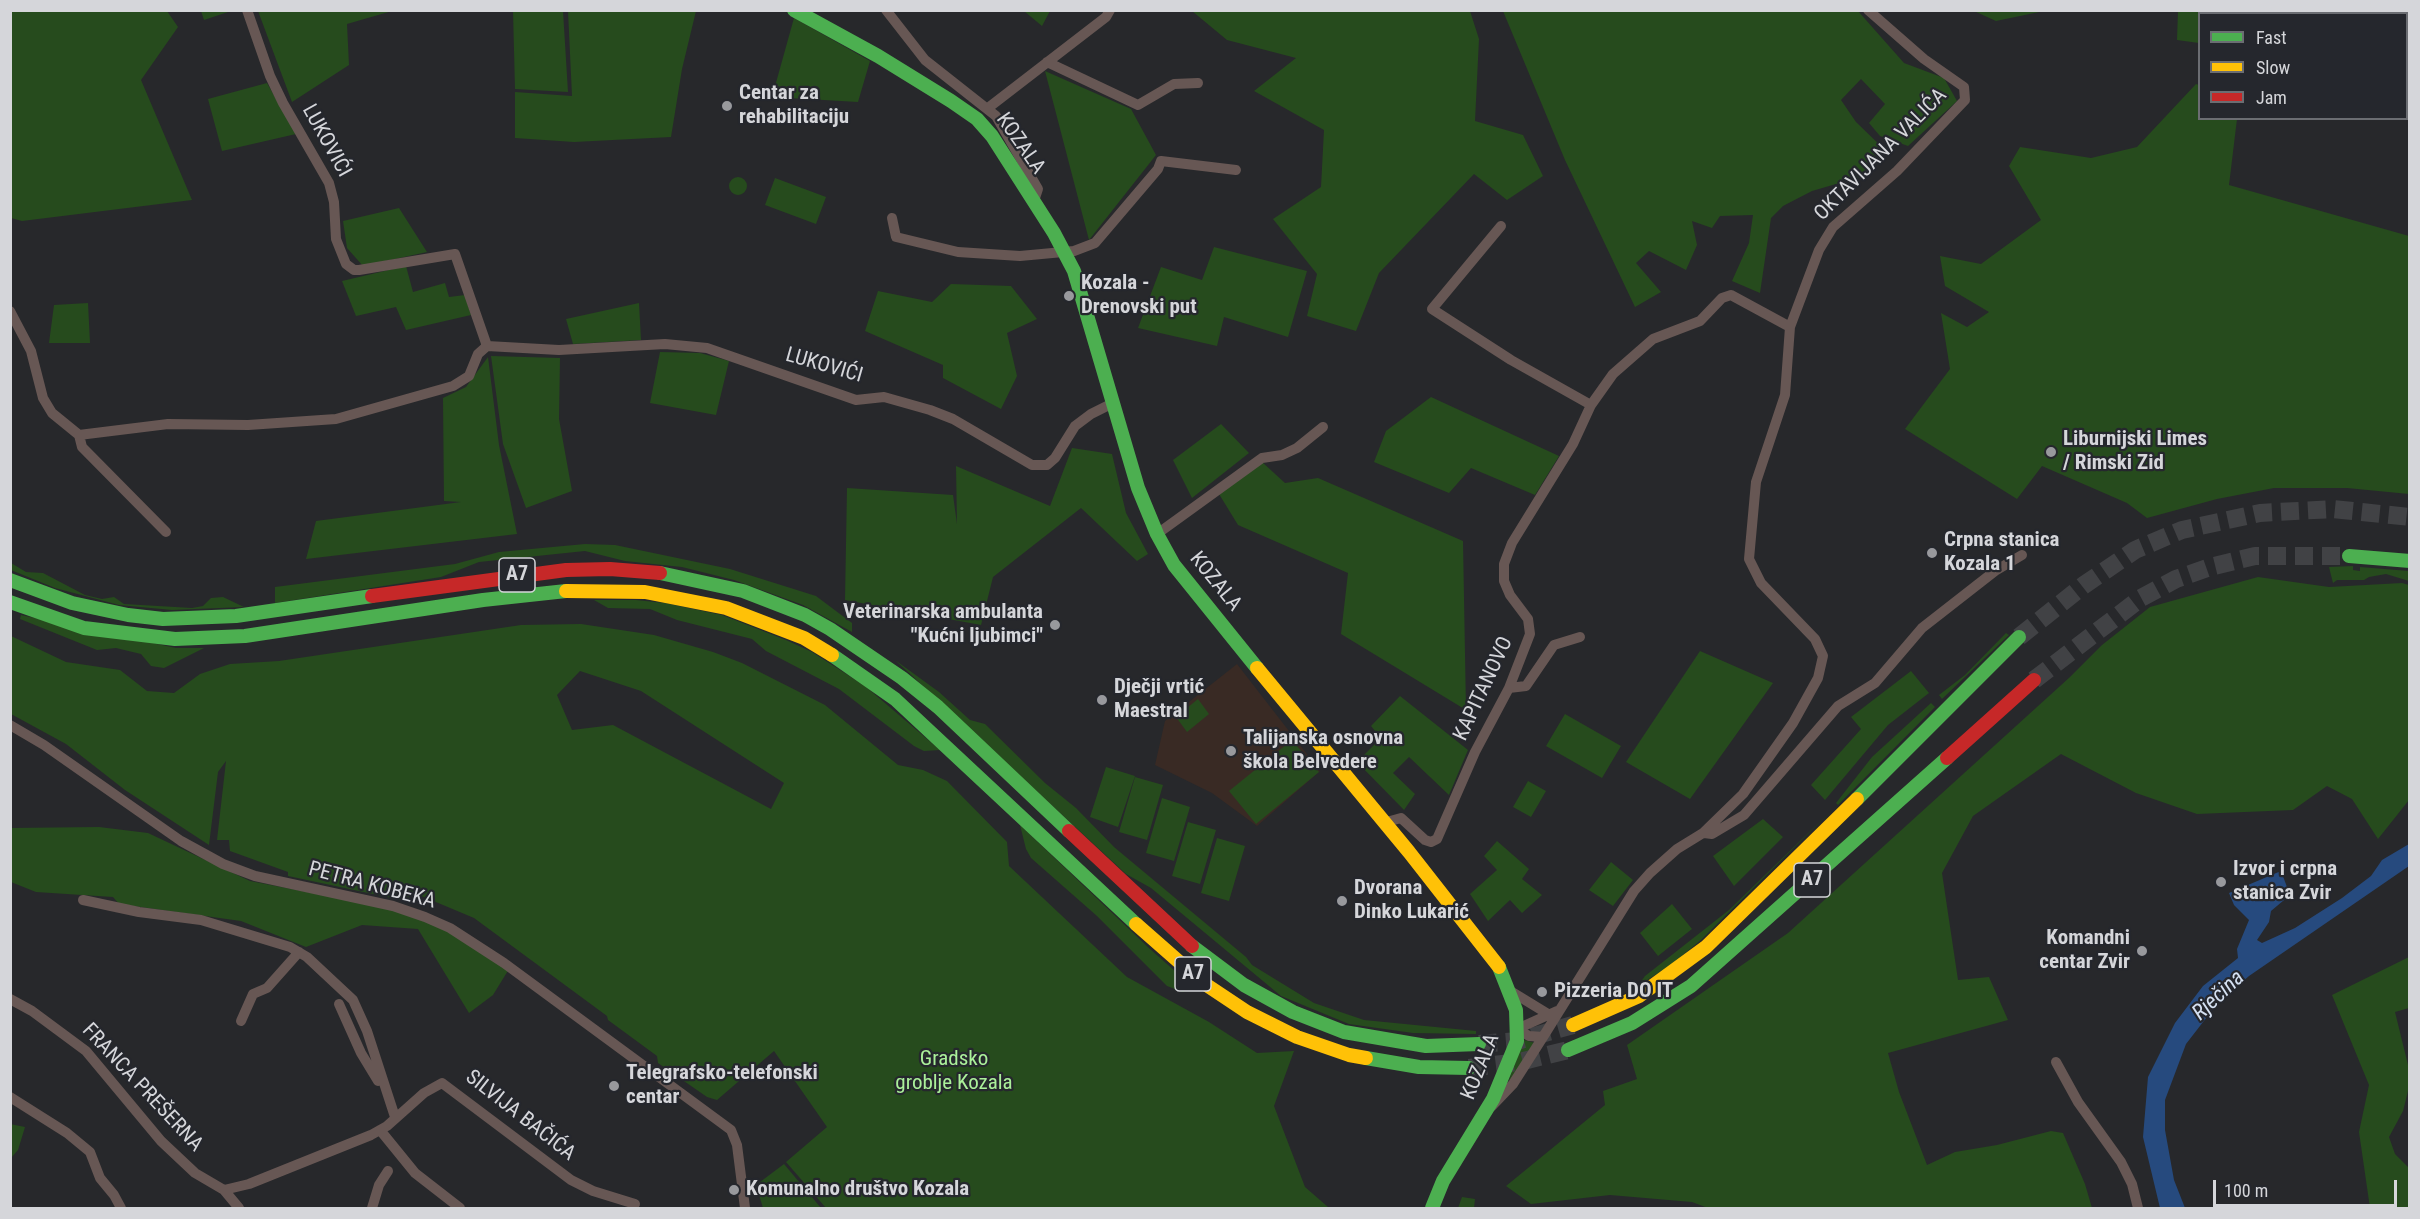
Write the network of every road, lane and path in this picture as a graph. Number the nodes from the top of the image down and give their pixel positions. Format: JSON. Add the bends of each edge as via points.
{"nodes":[{"id":1,"x":247,"y":10,"type":"edge"},
{"id":2,"x":794,"y":10,"type":"edge"},
{"id":3,"x":886,"y":10,"type":"edge"},
{"id":4,"x":1110,"y":10,"type":"edge"},
{"id":5,"x":1868,"y":10,"type":"edge"},
{"id":6,"x":1047,"y":62,"type":"junction"},
{"id":7,"x":1198,"y":83,"type":"dead end"},
{"id":8,"x":988,"y":108,"type":"junction"},
{"id":9,"x":1236,"y":170,"type":"dead end"},
{"id":10,"x":1034,"y":201,"type":"junction"},
{"id":11,"x":892,"y":218,"type":"dead end"},
{"id":12,"x":1501,"y":226,"type":"dead end"},
{"id":13,"x":1065,"y":250,"type":"junction"},
{"id":14,"x":10,"y":311,"type":"edge"},
{"id":15,"x":1790,"y":327,"type":"junction"},
{"id":16,"x":488,"y":346,"type":"junction"},
{"id":17,"x":1112,"y":404,"type":"junction"},
{"id":18,"x":1591,"y":405,"type":"junction"},
{"id":19,"x":1323,"y":427,"type":"dead end"},
{"id":20,"x":79,"y":435,"type":"junction"},
{"id":21,"x":166,"y":532,"type":"dead end"},
{"id":22,"x":1157,"y":534,"type":"junction"},
{"id":23,"x":2022,"y":555,"type":"dead end"},
{"id":24,"x":2349,"y":556,"type":"tunnel mouth"},
{"id":25,"x":2409,"y":561,"type":"edge"},
{"id":26,"x":10,"y":580,"type":"edge"},
{"id":27,"x":10,"y":603,"type":"edge"},
{"id":28,"x":1580,"y":637,"type":"dead end"},
{"id":29,"x":2019,"y":637,"type":"tunnel mouth"},
{"id":30,"x":2034,"y":680,"type":"tunnel mouth"},
{"id":31,"x":1509,"y":688,"type":"junction"},
{"id":32,"x":10,"y":725,"type":"edge"},
{"id":33,"x":1383,"y":823,"type":"junction"},
{"id":34,"x":1703,"y":833,"type":"junction"},
{"id":35,"x":83,"y":900,"type":"dead end"},
{"id":36,"x":299,"y":952,"type":"junction"},
{"id":37,"x":1512,"y":992,"type":"junction"},
{"id":38,"x":10,"y":999,"type":"edge"},
{"id":39,"x":339,"y":1004,"type":"dead end"},
{"id":40,"x":1553,"y":1012,"type":"junction"},
{"id":41,"x":241,"y":1021,"type":"dead end"},
{"id":42,"x":1573,"y":1025,"type":"tunnel mouth"},
{"id":43,"x":1517,"y":1029,"type":"junction"},
{"id":44,"x":1543,"y":1036,"type":"junction"},
{"id":45,"x":1479,"y":1044,"type":"tunnel mouth"},
{"id":46,"x":1568,"y":1050,"type":"tunnel mouth"},
{"id":47,"x":2056,"y":1062,"type":"dead end"},
{"id":48,"x":1469,"y":1068,"type":"tunnel mouth"},
{"id":49,"x":383,"y":1084,"type":"junction"},
{"id":50,"x":10,"y":1097,"type":"edge"},
{"id":51,"x":1484,"y":1115,"type":"junction"},
{"id":52,"x":395,"y":1117,"type":"junction"},
{"id":53,"x":381,"y":1130,"type":"junction"},
{"id":54,"x":388,"y":1171,"type":"dead end"},
{"id":55,"x":224,"y":1190,"type":"junction"},
{"id":56,"x":635,"y":1204,"type":"dead end"},
{"id":57,"x":121,"y":1209,"type":"edge"},
{"id":58,"x":238,"y":1209,"type":"edge"},
{"id":59,"x":372,"y":1209,"type":"edge"},
{"id":60,"x":460,"y":1209,"type":"edge"},
{"id":61,"x":745,"y":1209,"type":"edge"},
{"id":62,"x":1432,"y":1209,"type":"edge"},
{"id":63,"x":2138,"y":1209,"type":"edge"}],
"edges":[{"from":1,"to":16,"type":"street","name":"LUKOVIĆI","via":[[282,103],[329,183],[336,239],[346,264],[359,270],[455,254]]},
{"from":2,"to":10,"type":"main road","name":"KOZALA","via":[[878,56],[977,119]]},
{"from":3,"to":8,"type":"street","via":[[925,60]]},
{"from":4,"to":6,"type":"street"},
{"from":5,"to":15,"type":"street","name":"OKTAVIJANA VALIĆA","via":[[1924,59],[1964,87],[1965,100],[1897,171],[1833,227],[1819,250]]},
{"from":6,"to":7,"type":"street","via":[[1138,105],[1174,84]]},
{"from":6,"to":8,"type":"street"},
{"from":8,"to":10,"type":"street","via":[[1034,180],[1038,192]]},
{"from":9,"to":13,"type":"street","via":[[1161,161],[1095,243],[1083,249]]},
{"from":10,"to":13,"type":"main road","name":"KOZALA"},
{"from":11,"to":13,"type":"street","via":[[896,237],[958,252],[1020,256]]},
{"from":12,"to":18,"type":"street","via":[[1432,309]]},
{"from":13,"to":17,"type":"main road","name":"KOZALA"},
{"from":14,"to":20,"type":"street","via":[[31,351],[43,398],[52,413]]},
{"from":15,"to":18,"type":"street","name":"KAPITANOVO","via":[[1739,298],[1722,298],[1700,321],[1653,339],[1613,374]]},
{"from":15,"to":34,"type":"street","name":"OKTAVIJANA VALIĆA","via":[[1785,395],[1756,482],[1749,559],[1761,583],[1815,639],[1823,656],[1793,723],[1772,756],[1743,794]]},
{"from":16,"to":17,"type":"street","name":"LUKOVIĆI","via":[[559,351],[664,344],[707,348],[856,400],[884,397],[930,410],[1032,465],[1047,465],[1075,426]]},
{"from":16,"to":20,"type":"street","via":[[478,354],[469,376],[453,387],[336,419],[248,425],[168,424]]},
{"from":17,"to":22,"type":"main road","name":"KOZALA"},
{"from":18,"to":31,"type":"street","name":"KAPITANOVO","via":[[1573,444],[1512,543],[1504,564],[1504,581],[1528,619],[1530,634]]},
{"from":19,"to":22,"type":"street","via":[[1296,448],[1262,458]]},
{"from":20,"to":21,"type":"street","via":[[82,447]]},
{"from":22,"to":33,"type":"main road","name":"KOZALA","via":[[1174,565]]},
{"from":23,"to":34,"type":"street","name":"OKTAVIJANA VALIĆA","via":[[1922,628],[1875,683],[1838,706],[1744,815],[1712,834]]},
{"from":24,"to":25,"type":"main road"},
{"from":26,"to":45,"type":"main road","number":"A7","via":[[72,603],[163,618],[236,616],[566,570],[656,572],[743,591],[822,624],[902,678],[938,707],[1164,921],[1244,985],[1293,1012],[1344,1032],[1426,1046]]},
{"from":27,"to":48,"type":"main road","number":"A7","via":[[84,628],[175,639],[245,636],[562,591],[645,592],[726,608],[804,639],[881,688],[1166,951],[1202,982],[1247,1012],[1297,1037],[1349,1055],[1419,1067]]},
{"from":28,"to":31,"type":"street","via":[[1554,645],[1526,686]]},
{"from":29,"to":42,"type":"main road","number":"A7","via":[[1706,947],[1638,996]]},
{"from":30,"to":46,"type":"main road","number":"A7","via":[[1691,986],[1647,1015]]},
{"from":31,"to":33,"type":"street","name":"KAPITANOVO","via":[[1437,838],[1425,840],[1401,818]]},
{"from":32,"to":61,"type":"street","name":"PETRA KOBEKA","via":[[182,842],[223,864],[255,876],[393,906],[425,917],[450,928],[504,963],[731,1130],[737,1144]]},
{"from":33,"to":37,"type":"main road","name":"KOZALA","via":[[1494,958]]},
{"from":34,"to":40,"type":"street","name":"OKTAVIJANA VALIĆA","via":[[1677,849],[1634,891]]},
{"from":35,"to":36,"type":"street","via":[[201,920]]},
{"from":36,"to":41,"type":"street","via":[[267,988],[253,994]]},
{"from":36,"to":49,"type":"street","via":[[353,1000]]},
{"from":37,"to":40,"type":"street"},
{"from":37,"to":43,"type":"main road","name":"KOZALA"},
{"from":38,"to":55,"type":"street","name":"FRANCA PREŠERNA","via":[[86,1051],[161,1141],[195,1173]]},
{"from":39,"to":49,"type":"street","via":[[361,1053],[377,1081]]},
{"from":40,"to":43,"type":"street"},
{"from":40,"to":44,"type":"street","name":"OKTAVIJANA VALIĆA"},
{"from":43,"to":44,"type":"street","via":[[1529,1036]]},
{"from":43,"to":51,"type":"main road","name":"KOZALA","via":[[1508,1066]]},
{"from":44,"to":51,"type":"street","name":"OKTAVIJANA VALIĆA","via":[[1513,1084]]},
{"from":47,"to":63,"type":"street","via":[[2078,1102],[2127,1172]]},
{"from":49,"to":52,"type":"street"},
{"from":50,"to":57,"type":"street","via":[[90,1152],[100,1178]]},
{"from":51,"to":62,"type":"main road","name":"KOZALA","via":[[1443,1181]]},
{"from":52,"to":53,"type":"street","name":"SILVIJA BAČIĆA"},
{"from":52,"to":56,"type":"street","name":"SILVIJA BAČIĆA","via":[[423,1093],[442,1083],[571,1180]]},
{"from":53,"to":55,"type":"street","name":"SILVIJA BAČIĆA","via":[[249,1184]]},
{"from":53,"to":60,"type":"street","via":[[415,1173]]},
{"from":54,"to":59,"type":"street"},
{"from":55,"to":58,"type":"street","name":"FRANCA PREŠERNA"}]}
